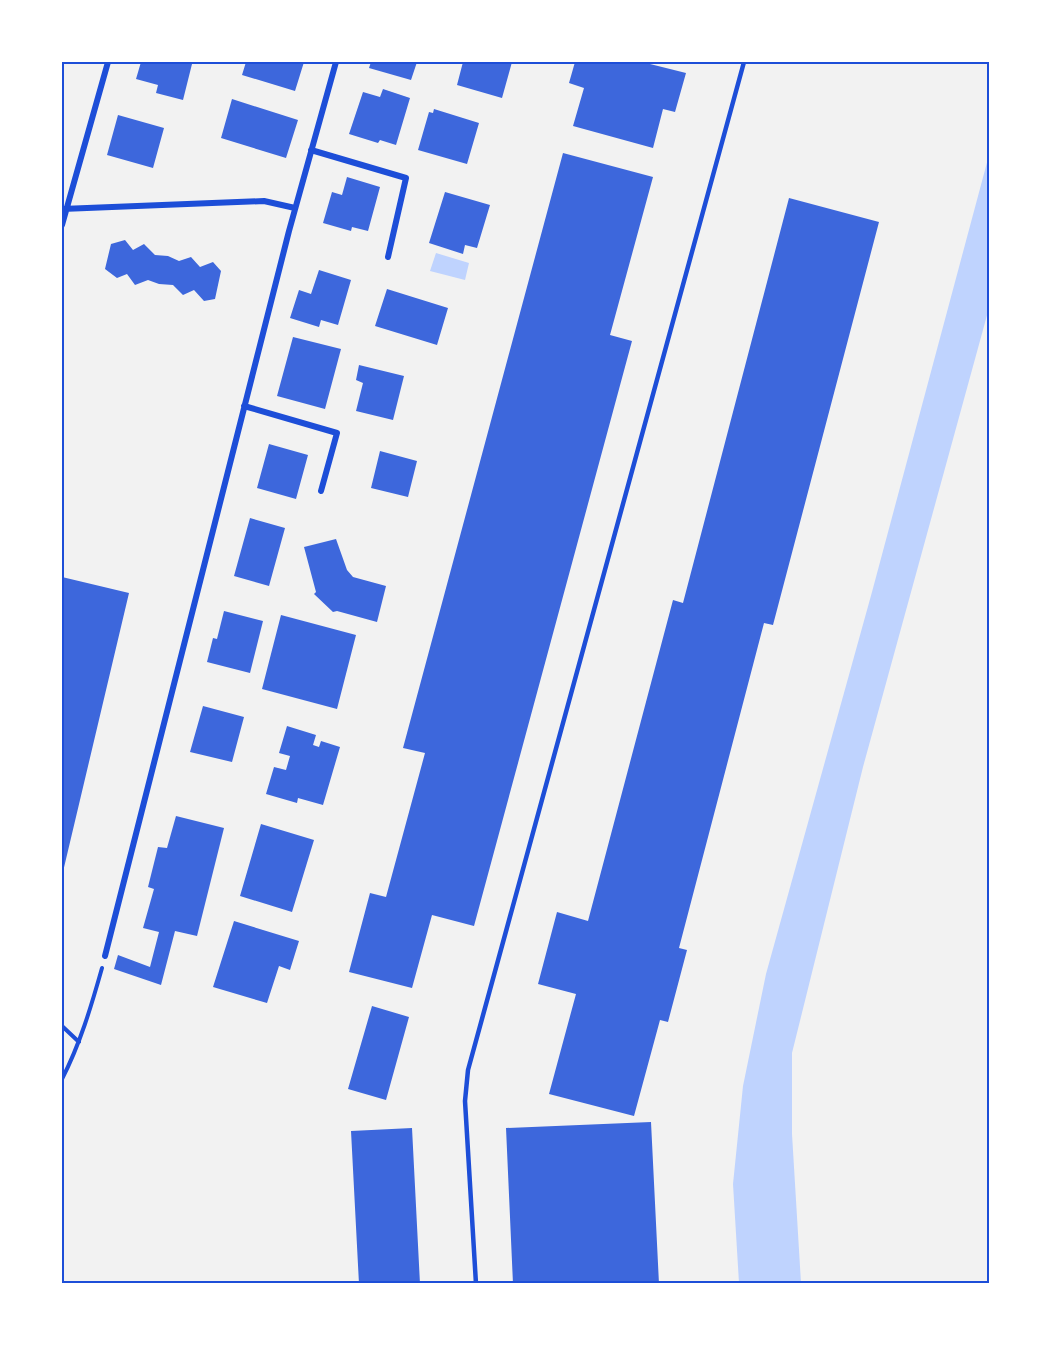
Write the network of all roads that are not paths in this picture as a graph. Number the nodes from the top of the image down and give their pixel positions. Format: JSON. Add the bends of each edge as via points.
{"nodes":[{"id":1,"x":108,"y":62,"type":"edge"},
{"id":2,"x":336,"y":62,"type":"edge"},
{"id":3,"x":744,"y":62,"type":"edge"},
{"id":4,"x":311,"y":150,"type":"junction"},
{"id":5,"x":295,"y":208,"type":"junction"},
{"id":6,"x":64,"y":209,"type":"edge"},
{"id":7,"x":62,"y":225,"type":"edge"},
{"id":8,"x":388,"y":256,"type":"dead end"},
{"id":9,"x":244,"y":406,"type":"junction"},
{"id":10,"x":321,"y":491,"type":"dead end"},
{"id":11,"x":105,"y":956,"type":"road end"},
{"id":12,"x":476,"y":1284,"type":"edge"}],
"edges":[{"from":1,"to":6,"type":"street"},
{"from":2,"to":4,"type":"street"},
{"from":3,"to":12,"type":"lane","via":[[468,1070],[465,1101]]},
{"from":4,"to":5,"type":"street"},
{"from":4,"to":8,"type":"street","via":[[406,178]]},
{"from":5,"to":6,"type":"street","via":[[264,201]]},
{"from":5,"to":9,"type":"street"},
{"from":6,"to":7,"type":"street"},
{"from":9,"to":10,"type":"street","via":[[337,433]]},
{"from":9,"to":11,"type":"street"}]}
